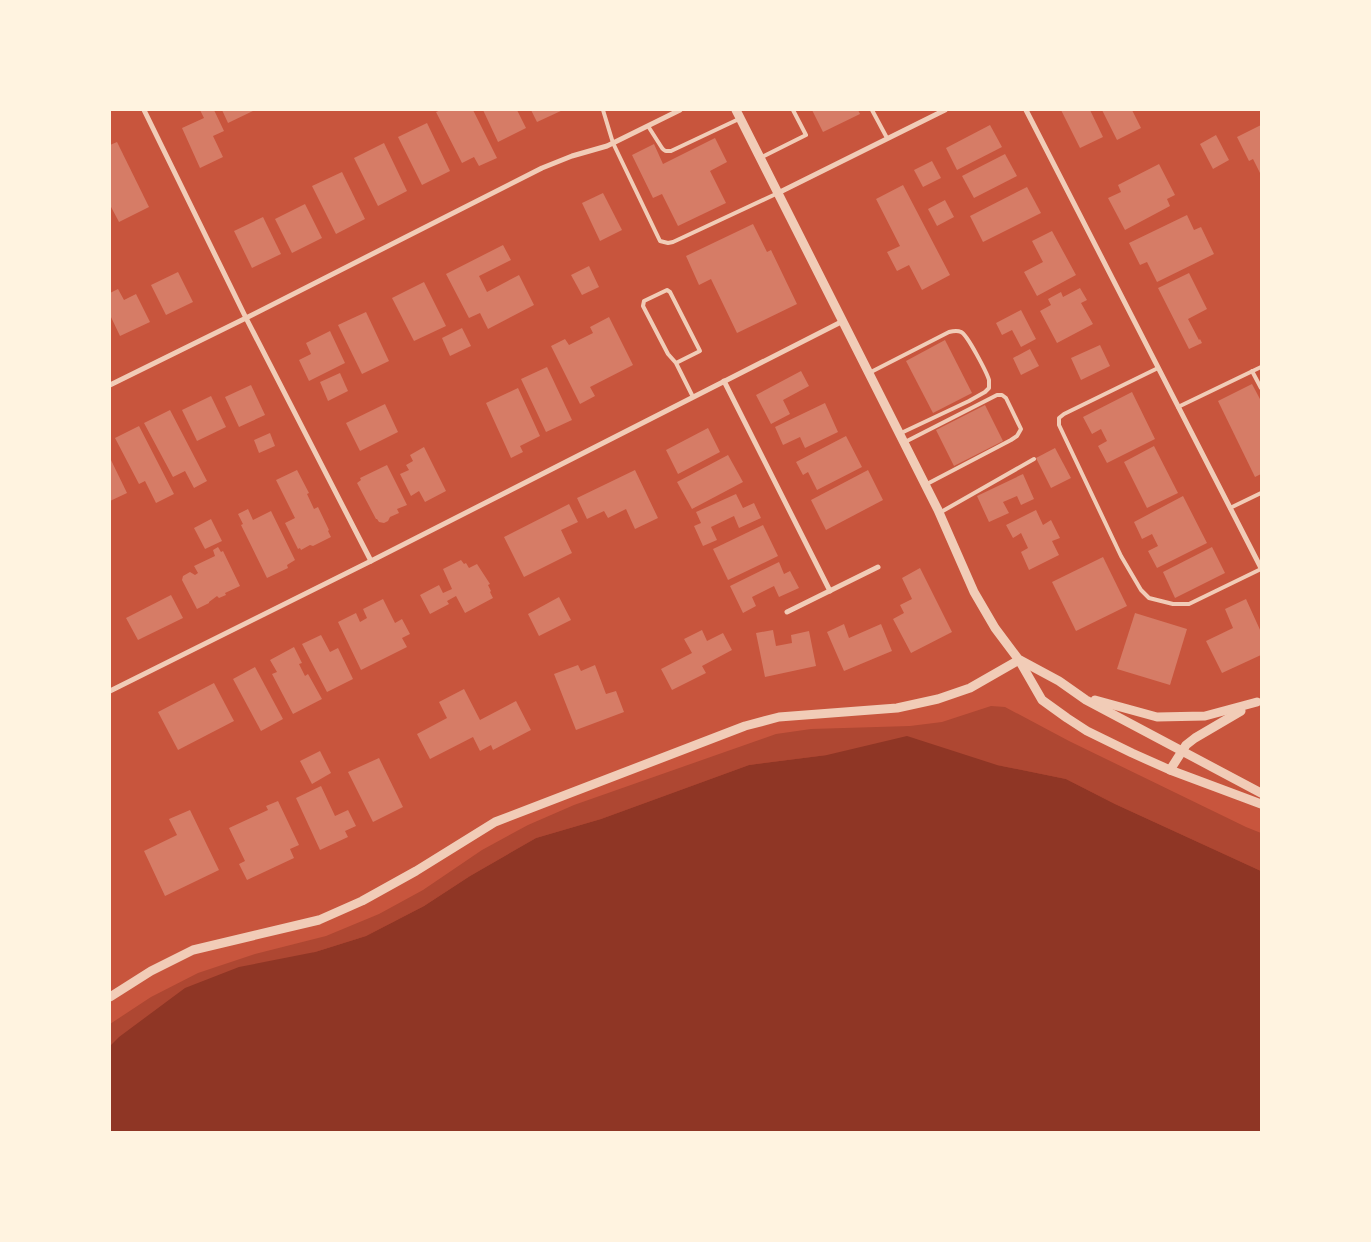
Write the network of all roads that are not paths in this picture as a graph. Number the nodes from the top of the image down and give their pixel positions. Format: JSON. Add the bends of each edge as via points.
{"nodes":[{"id":1,"x":144,"y":110,"type":"edge"},
{"id":2,"x":603,"y":110,"type":"edge"},
{"id":3,"x":680,"y":110,"type":"edge"},
{"id":4,"x":793,"y":110,"type":"edge"},
{"id":5,"x":872,"y":110,"type":"edge"},
{"id":6,"x":945,"y":110,"type":"edge"},
{"id":7,"x":1026,"y":110,"type":"edge"},
{"id":8,"x":738,"y":112,"type":"edge"},
{"id":9,"x":648,"y":126,"type":"junction"},
{"id":10,"x":887,"y":138,"type":"junction"},
{"id":11,"x":613,"y":143,"type":"junction"},
{"id":12,"x":760,"y":158,"type":"junction"},
{"id":13,"x":778,"y":193,"type":"junction"},
{"id":14,"x":246,"y":318,"type":"junction"},
{"id":15,"x":843,"y":321,"type":"junction"},
{"id":16,"x":676,"y":363,"type":"junction"},
{"id":17,"x":1158,"y":368,"type":"junction"},
{"id":18,"x":1261,"y":368,"type":"edge"},
{"id":19,"x":1252,"y":371,"type":"junction"},
{"id":20,"x":869,"y":373,"type":"junction"},
{"id":21,"x":724,"y":381,"type":"junction"},
{"id":22,"x":110,"y":385,"type":"edge"},
{"id":23,"x":1261,"y":388,"type":"edge"},
{"id":24,"x":693,"y":397,"type":"junction"},
{"id":25,"x":1178,"y":407,"type":"junction"},
{"id":26,"x":899,"y":434,"type":"junction"},
{"id":27,"x":904,"y":443,"type":"junction"},
{"id":28,"x":1034,"y":459,"type":"dead end"},
{"id":29,"x":925,"y":485,"type":"junction"},
{"id":30,"x":1261,"y":493,"type":"edge"},
{"id":31,"x":1230,"y":508,"type":"junction"},
{"id":32,"x":939,"y":513,"type":"junction"},
{"id":33,"x":371,"y":562,"type":"junction"},
{"id":34,"x":878,"y":567,"type":"dead end"},
{"id":35,"x":1261,"y":568,"type":"edge"},
{"id":36,"x":830,"y":591,"type":"junction"},
{"id":37,"x":787,"y":612,"type":"dead end"},
{"id":38,"x":1019,"y":660,"type":"junction"},
{"id":39,"x":110,"y":691,"type":"edge"},
{"id":40,"x":1083,"y":698,"type":"junction"},
{"id":41,"x":1259,"y":701,"type":"edge"},
{"id":42,"x":1182,"y":751,"type":"junction"},
{"id":43,"x":1170,"y":770,"type":"junction"},
{"id":44,"x":1261,"y":793,"type":"edge"},
{"id":45,"x":1261,"y":804,"type":"edge"},
{"id":46,"x":110,"y":997,"type":"edge"}],
"edges":[{"from":1,"to":14,"type":"street"},
{"from":2,"to":11,"type":"lane"},
{"from":3,"to":9,"type":"street"},
{"from":4,"to":12,"type":"lane","via":[[806,135]]},
{"from":5,"to":10,"type":"lane"},
{"from":6,"to":10,"type":"street"},
{"from":7,"to":17,"type":"street"},
{"from":8,"to":9,"type":"lane","via":[[671,151],[664,151]]},
{"from":8,"to":12,"type":"street"},
{"from":9,"to":11,"type":"street"},
{"from":10,"to":13,"type":"street"},
{"from":11,"to":13,"type":"lane","via":[[660,241],[673,242]]},
{"from":11,"to":14,"type":"street","via":[[542,168]]},
{"from":12,"to":13,"type":"street"},
{"from":13,"to":15,"type":"street"},
{"from":14,"to":22,"type":"street"},
{"from":14,"to":33,"type":"street"},
{"from":15,"to":20,"type":"street"},
{"from":15,"to":21,"type":"street"},
{"from":16,"to":16,"type":"lane","via":[[668,354],[642,303],[667,290],[700,351]]},
{"from":16,"to":24,"type":"lane"},
{"from":17,"to":25,"type":"street"},
{"from":17,"to":35,"type":"lane","via":[[1059,418],[1122,556],[1149,598],[1174,604],[1189,604]]},
{"from":18,"to":19,"type":"lane"},
{"from":19,"to":23,"type":"lane"},
{"from":19,"to":25,"type":"lane"},
{"from":20,"to":26,"type":"street"},
{"from":20,"to":26,"type":"lane","via":[[949,332],[962,332],[973,347],[989,381],[989,388]]},
{"from":21,"to":24,"type":"street"},
{"from":21,"to":36,"type":"street"},
{"from":24,"to":33,"type":"street"},
{"from":25,"to":31,"type":"street"},
{"from":26,"to":27,"type":"street"},
{"from":27,"to":29,"type":"street"},
{"from":27,"to":29,"type":"lane","via":[[997,395],[1006,398],[1015,415],[1021,429],[1017,436]]},
{"from":28,"to":32,"type":"lane"},
{"from":29,"to":32,"type":"street"},
{"from":30,"to":31,"type":"lane"},
{"from":31,"to":35,"type":"street"},
{"from":32,"to":38,"type":"street","via":[[984,610]]},
{"from":33,"to":39,"type":"street"},
{"from":34,"to":36,"type":"street"},
{"from":36,"to":37,"type":"street"},
{"from":38,"to":40,"type":"street"},
{"from":38,"to":43,"type":"street","via":[[1042,700],[1061,714],[1087,731]]},
{"from":38,"to":46,"type":"street","via":[[970,688],[938,699],[897,708],[780,717],[745,726],[495,822],[416,871],[319,920],[193,950]]},
{"from":40,"to":41,"type":"street","via":[[1156,717],[1205,716]]},
{"from":40,"to":42,"type":"street"},
{"from":41,"to":42,"type":"street","via":[[1196,738]]},
{"from":42,"to":43,"type":"street"},
{"from":42,"to":44,"type":"street"},
{"from":43,"to":45,"type":"street"}]}
